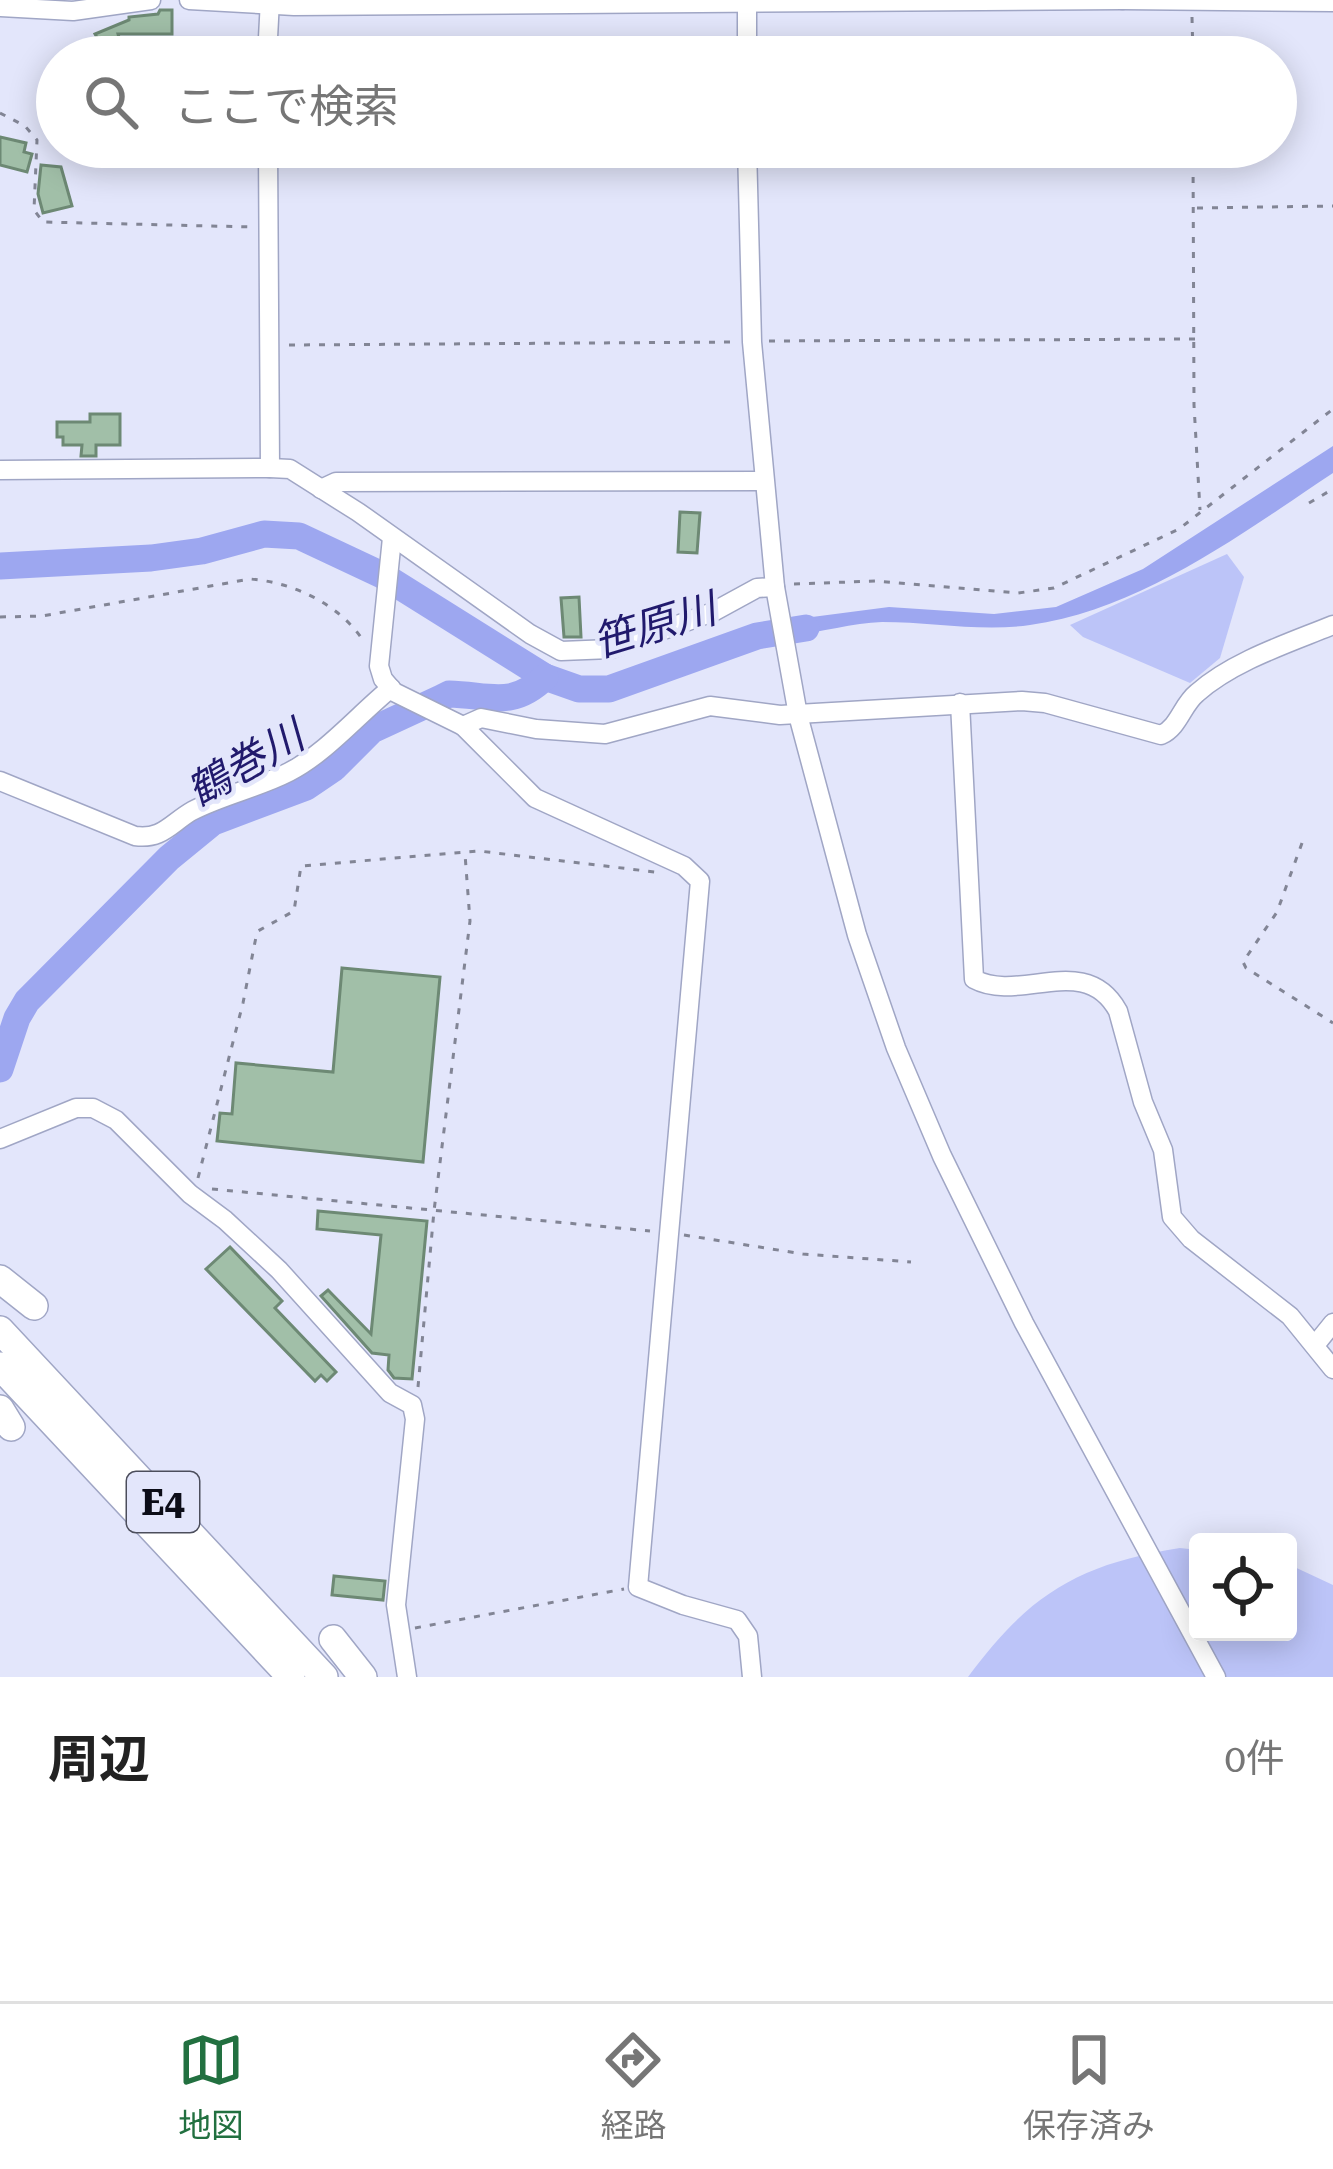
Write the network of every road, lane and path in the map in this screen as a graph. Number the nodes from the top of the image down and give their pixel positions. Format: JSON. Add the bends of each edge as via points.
{"nodes":[{"id":1,"x":151,"y":0,"type":"edge"},
{"id":2,"x":188,"y":0,"type":"edge"},
{"id":3,"x":1122,"y":0,"type":"edge"},
{"id":4,"x":1192,"y":1,"type":"edge"},
{"id":5,"x":115,"y":2,"type":"edge"},
{"id":6,"x":747,"y":2,"type":"edge"},
{"id":7,"x":1333,"y":2,"type":"edge"},
{"id":8,"x":269,"y":3,"type":"edge"},
{"id":9,"x":0,"y":7,"type":"edge"},
{"id":10,"x":268,"y":36,"type":"edge"},
{"id":11,"x":747,"y":36,"type":"edge"},
{"id":12,"x":1193,"y":36,"type":"edge"},
{"id":13,"x":0,"y":113,"type":"edge"},
{"id":14,"x":36,"y":139,"type":"edge"},
{"id":15,"x":36,"y":163,"type":"edge"},
{"id":16,"x":268,"y":168,"type":"edge"},
{"id":17,"x":748,"y":168,"type":"edge"},
{"id":18,"x":1193,"y":168,"type":"edge"},
{"id":19,"x":1333,"y":206,"type":"edge"},
{"id":20,"x":1194,"y":208,"type":"junction"},
{"id":21,"x":268,"y":226,"type":"junction"},
{"id":22,"x":1195,"y":338,"type":"junction"},
{"id":23,"x":752,"y":342,"type":"junction"},
{"id":24,"x":269,"y":345,"type":"junction"},
{"id":25,"x":1333,"y":410,"type":"edge"},
{"id":26,"x":270,"y":468,"type":"junction"},
{"id":27,"x":0,"y":470,"type":"edge"},
{"id":28,"x":762,"y":481,"type":"junction"},
{"id":29,"x":321,"y":488,"type":"junction"},
{"id":30,"x":1333,"y":489,"type":"edge"},
{"id":31,"x":1309,"y":503,"type":"dead end"},
{"id":32,"x":1201,"y":512,"type":"junction"},
{"id":33,"x":392,"y":538,"type":"junction"},
{"id":34,"x":775,"y":587,"type":"junction"},
{"id":35,"x":0,"y":617,"type":"edge"},
{"id":36,"x":1333,"y":625,"type":"edge"},
{"id":37,"x":373,"y":660,"type":"junction"},
{"id":38,"x":392,"y":690,"type":"junction"},
{"id":39,"x":959,"y":703,"type":"junction"},
{"id":40,"x":798,"y":715,"type":"junction"},
{"id":41,"x":458,"y":724,"type":"junction"},
{"id":42,"x":0,"y":781,"type":"edge"},
{"id":43,"x":1303,"y":843,"type":"dead end"},
{"id":44,"x":464,"y":852,"type":"junction"},
{"id":45,"x":684,"y":866,"type":"junction"},
{"id":46,"x":1333,"y":1022,"type":"edge"},
{"id":47,"x":0,"y":1139,"type":"edge"},
{"id":48,"x":191,"y":1191,"type":"junction"},
{"id":49,"x":434,"y":1211,"type":"junction"},
{"id":50,"x":669,"y":1233,"type":"junction"},
{"id":51,"x":910,"y":1262,"type":"dead end"},
{"id":52,"x":0,"y":1279,"type":"edge"},
{"id":53,"x":34,"y":1306,"type":"dead end"},
{"id":54,"x":1333,"y":1323,"type":"edge"},
{"id":55,"x":0,"y":1330,"type":"edge"},
{"id":56,"x":1316,"y":1344,"type":"junction"},
{"id":57,"x":0,"y":1366,"type":"edge"},
{"id":58,"x":1333,"y":1369,"type":"edge"},
{"id":59,"x":409,"y":1402,"type":"junction"},
{"id":60,"x":638,"y":1587,"type":"junction"},
{"id":61,"x":397,"y":1631,"type":"junction"},
{"id":62,"x":333,"y":1640,"type":"dead end"},
{"id":63,"x":291,"y":1677,"type":"edge"},
{"id":64,"x":324,"y":1677,"type":"edge"},
{"id":65,"x":363,"y":1677,"type":"edge"},
{"id":66,"x":407,"y":1677,"type":"edge"},
{"id":67,"x":752,"y":1677,"type":"edge"},
{"id":68,"x":1216,"y":1677,"type":"edge"}],
"edges":[{"from":1,"to":5,"type":"street"},
{"from":2,"to":8,"type":"street"},
{"from":3,"to":4,"type":"street"},
{"from":3,"to":6,"type":"street"},
{"from":4,"to":7,"type":"street"},
{"from":4,"to":12,"type":"path"},
{"from":5,"to":9,"type":"street","via":[[68,11]]},
{"from":6,"to":8,"type":"street"},
{"from":6,"to":11,"type":"street"},
{"from":8,"to":10,"type":"street"},
{"from":13,"to":14,"type":"path"},
{"from":15,"to":21,"type":"path","via":[[34,210],[43,222]]},
{"from":16,"to":21,"type":"street"},
{"from":17,"to":23,"type":"street"},
{"from":18,"to":20,"type":"path"},
{"from":19,"to":20,"type":"path"},
{"from":20,"to":22,"type":"path"},
{"from":21,"to":24,"type":"street"},
{"from":22,"to":23,"type":"path"},
{"from":22,"to":32,"type":"path"},
{"from":23,"to":24,"type":"path"},
{"from":23,"to":28,"type":"street"},
{"from":24,"to":26,"type":"street"},
{"from":25,"to":32,"type":"path"},
{"from":26,"to":27,"type":"street"},
{"from":26,"to":29,"type":"street","via":[[290,469]]},
{"from":28,"to":29,"type":"street"},
{"from":28,"to":34,"type":"street"},
{"from":29,"to":33,"type":"street"},
{"from":30,"to":31,"type":"path"},
{"from":32,"to":34,"type":"path","via":[[1135,552],[1037,593],[876,581]]},
{"from":33,"to":34,"type":"street","via":[[561,651],[611,649]]},
{"from":33,"to":37,"type":"street"},
{"from":34,"to":40,"type":"street"},
{"from":35,"to":37,"type":"path","via":[[266,580],[337,611]]},
{"from":36,"to":39,"type":"street","via":[[1226,674],[1195,694],[1161,735],[1045,703]]},
{"from":37,"to":38,"type":"street"},
{"from":38,"to":41,"type":"street"},
{"from":38,"to":42,"type":"street","via":[[291,771],[206,804],[149,838]]},
{"from":39,"to":40,"type":"street"},
{"from":39,"to":56,"type":"street","via":[[974,979],[1079,981],[1111,999],[1163,1150],[1172,1217]]},
{"from":40,"to":41,"type":"street","via":[[710,706],[605,734],[481,718]]},
{"from":40,"to":68,"type":"street","via":[[857,935],[905,1070],[1024,1323]]},
{"from":41,"to":45,"type":"street","via":[[536,797]]},
{"from":43,"to":46,"type":"path","via":[[1277,912],[1243,962]]},
{"from":44,"to":45,"type":"path","via":[[666,874]]},
{"from":44,"to":48,"type":"path","via":[[301,866],[294,911],[257,933]]},
{"from":44,"to":49,"type":"path","via":[[470,921]]},
{"from":45,"to":50,"type":"street","via":[[701,888]]},
{"from":47,"to":48,"type":"street","via":[[70,1109],[94,1108]]},
{"from":48,"to":49,"type":"path"},
{"from":48,"to":59,"type":"street","via":[[279,1270],[390,1393]]},
{"from":49,"to":50,"type":"path"},
{"from":49,"to":59,"type":"path","via":[[418,1390]]},
{"from":50,"to":51,"type":"path"},
{"from":50,"to":60,"type":"street"},
{"from":52,"to":53,"type":"highway"},
{"from":54,"to":56,"type":"street"},
{"from":55,"to":64,"type":"highway","number":"E4"},
{"from":56,"to":58,"type":"street"},
{"from":57,"to":63,"type":"highway","number":"E4"},
{"from":59,"to":61,"type":"street","via":[[415,1414]]},
{"from":60,"to":61,"type":"path"},
{"from":60,"to":67,"type":"street","via":[[737,1620],[748,1636]]},
{"from":61,"to":66,"type":"street"},
{"from":62,"to":65,"type":"highway"}]}
